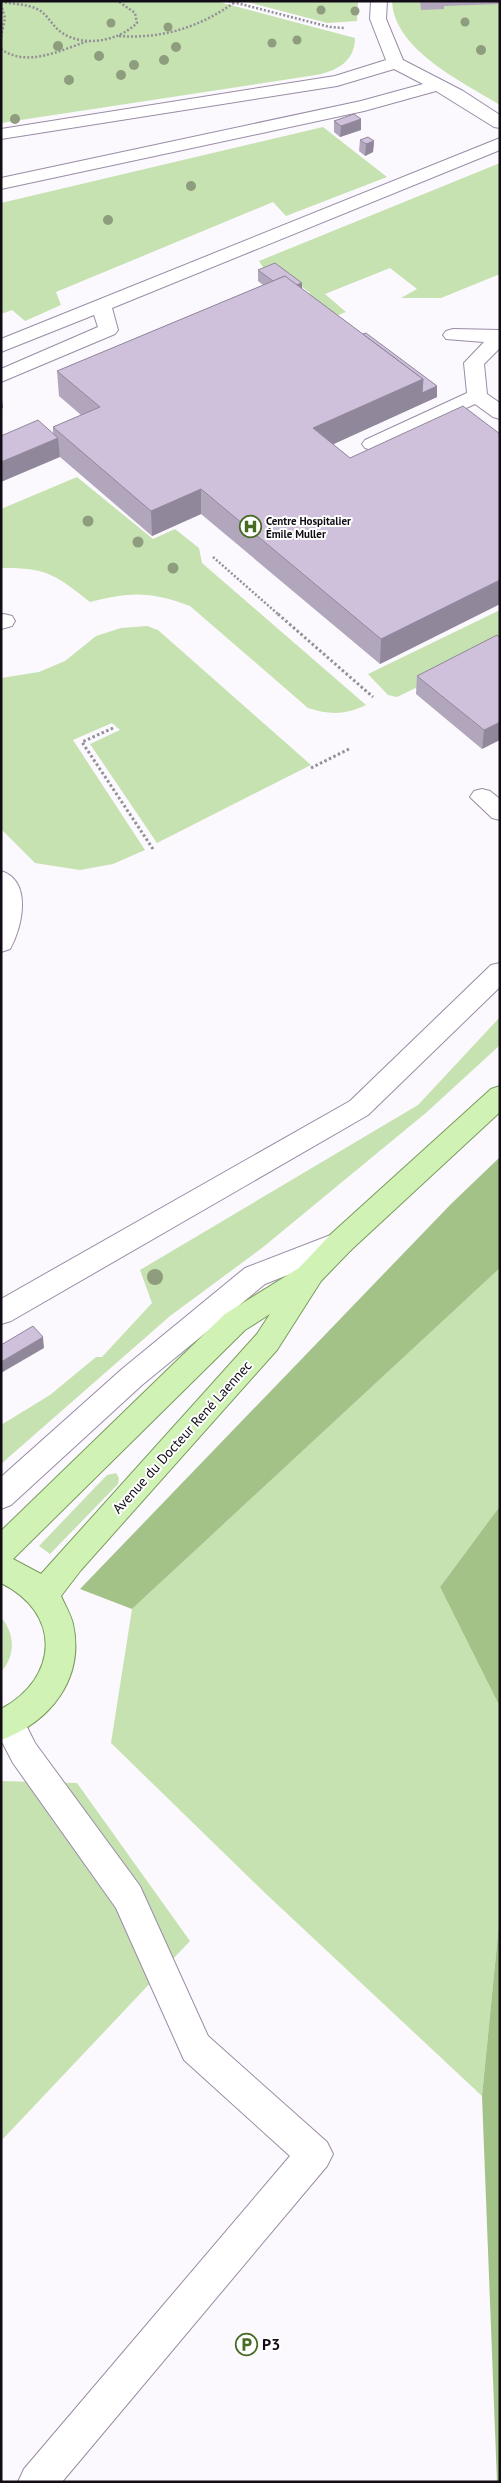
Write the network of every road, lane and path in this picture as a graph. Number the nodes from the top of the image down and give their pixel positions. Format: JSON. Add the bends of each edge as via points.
{"nodes":[{"id":1,"x":118,"y":1,"type":"edge"},
{"id":2,"x":229,"y":1,"type":"edge"},
{"id":3,"x":379,"y":1,"type":"edge"},
{"id":4,"x":235,"y":2,"type":"edge"},
{"id":5,"x":1,"y":3,"type":"edge"},
{"id":6,"x":334,"y":27,"type":"dead end"},
{"id":7,"x":118,"y":36,"type":"junction"},
{"id":8,"x":1,"y":37,"type":"edge"},
{"id":9,"x":93,"y":39,"type":"junction"},
{"id":10,"x":1,"y":49,"type":"edge"},
{"id":11,"x":396,"y":63,"type":"junction"},
{"id":12,"x":439,"y":85,"type":"junction"},
{"id":13,"x":500,"y":123,"type":"edge"},
{"id":14,"x":1,"y":134,"type":"edge"},
{"id":15,"x":500,"y":142,"type":"edge"},
{"id":16,"x":1,"y":184,"type":"edge"},
{"id":17,"x":102,"y":306,"type":"junction"},
{"id":18,"x":453,"y":335,"type":"dead end"},
{"id":19,"x":499,"y":337,"type":"edge"},
{"id":20,"x":1,"y":346,"type":"edge"},
{"id":21,"x":1,"y":376,"type":"edge"},
{"id":22,"x":476,"y":396,"type":"junction"},
{"id":23,"x":500,"y":413,"type":"edge"},
{"id":24,"x":372,"y":444,"type":"dead end"},
{"id":25,"x":213,"y":556,"type":"dead end"},
{"id":26,"x":373,"y":697,"type":"dead end"},
{"id":27,"x":113,"y":728,"type":"dead end"},
{"id":28,"x":348,"y":749,"type":"dead end"},
{"id":29,"x":311,"y":768,"type":"dead end"},
{"id":30,"x":482,"y":797,"type":"dead end"},
{"id":31,"x":500,"y":812,"type":"edge"},
{"id":32,"x":153,"y":849,"type":"dead end"},
{"id":33,"x":1,"y":880,"type":"edge"},
{"id":34,"x":1,"y":943,"type":"edge"},
{"id":35,"x":500,"y":972,"type":"edge"},
{"id":36,"x":500,"y":1096,"type":"edge"},
{"id":37,"x":341,"y":1242,"type":"junction"},
{"id":38,"x":311,"y":1273,"type":"junction"},
{"id":39,"x":1,"y":1313,"type":"edge"},
{"id":40,"x":1,"y":1496,"type":"edge"},
{"id":41,"x":1,"y":1551,"type":"edge"},
{"id":42,"x":1,"y":1568,"type":"edge"},
{"id":43,"x":44,"y":1594,"type":"junction"},
{"id":44,"x":5,"y":1725,"type":"edge"},
{"id":45,"x":37,"y":2482,"type":"edge"}],
"edges":[{"from":1,"to":7,"type":"path","via":[[135,13],[137,22]]},
{"from":2,"to":4,"type":"path"},
{"from":3,"to":11,"type":"lane","via":[[378,19]]},
{"from":4,"to":6,"type":"path"},
{"from":4,"to":7,"type":"path","via":[[217,15],[184,30],[155,36]]},
{"from":5,"to":8,"type":"path","via":[[5,18]]},
{"from":5,"to":9,"type":"path","via":[[42,12],[70,38]]},
{"from":7,"to":9,"type":"path"},
{"from":9,"to":10,"type":"path","via":[[32,57],[13,56]]},
{"from":11,"to":12,"type":"lane"},
{"from":11,"to":14,"type":"lane","via":[[337,81]]},
{"from":12,"to":13,"type":"lane"},
{"from":12,"to":16,"type":"lane","via":[[364,106]]},
{"from":15,"to":17,"type":"lane"},
{"from":17,"to":20,"type":"lane"},
{"from":17,"to":21,"type":"lane","via":[[108,330]]},
{"from":18,"to":19,"type":"lane"},
{"from":19,"to":22,"type":"lane","via":[[474,363]]},
{"from":22,"to":23,"type":"lane"},
{"from":22,"to":24,"type":"lane"},
{"from":25,"to":26,"type":"path"},
{"from":27,"to":32,"type":"path","via":[[82,742]]},
{"from":28,"to":29,"type":"path"},
{"from":30,"to":31,"type":"lane"},
{"from":33,"to":34,"type":"lane","via":[[10,895]]},
{"from":35,"to":39,"type":"lane","via":[[359,1108]]},
{"from":36,"to":37,"type":"main road","name":"Avenue du Docteur René Laennec"},
{"from":37,"to":38,"type":"main road","name":"Avenue du Docteur René Laennec"},
{"from":37,"to":40,"type":"lane","via":[[255,1276],[132,1377]]},
{"from":38,"to":41,"type":"main road","name":"Avenue du Docteur René Laennec","via":[[235,1322]]},
{"from":38,"to":43,"type":"main road","name":"Avenue du Docteur René Laennec","via":[[267,1342],[76,1554]]},
{"from":42,"to":43,"type":"main road","via":[[19,1574]]},
{"from":43,"to":44,"type":"main road","via":[[56,1615],[62,1638],[59,1663],[49,1686],[32,1708]]},
{"from":44,"to":45,"type":"lane","via":[[128,1897],[196,2048],[315,2154]]}]}
